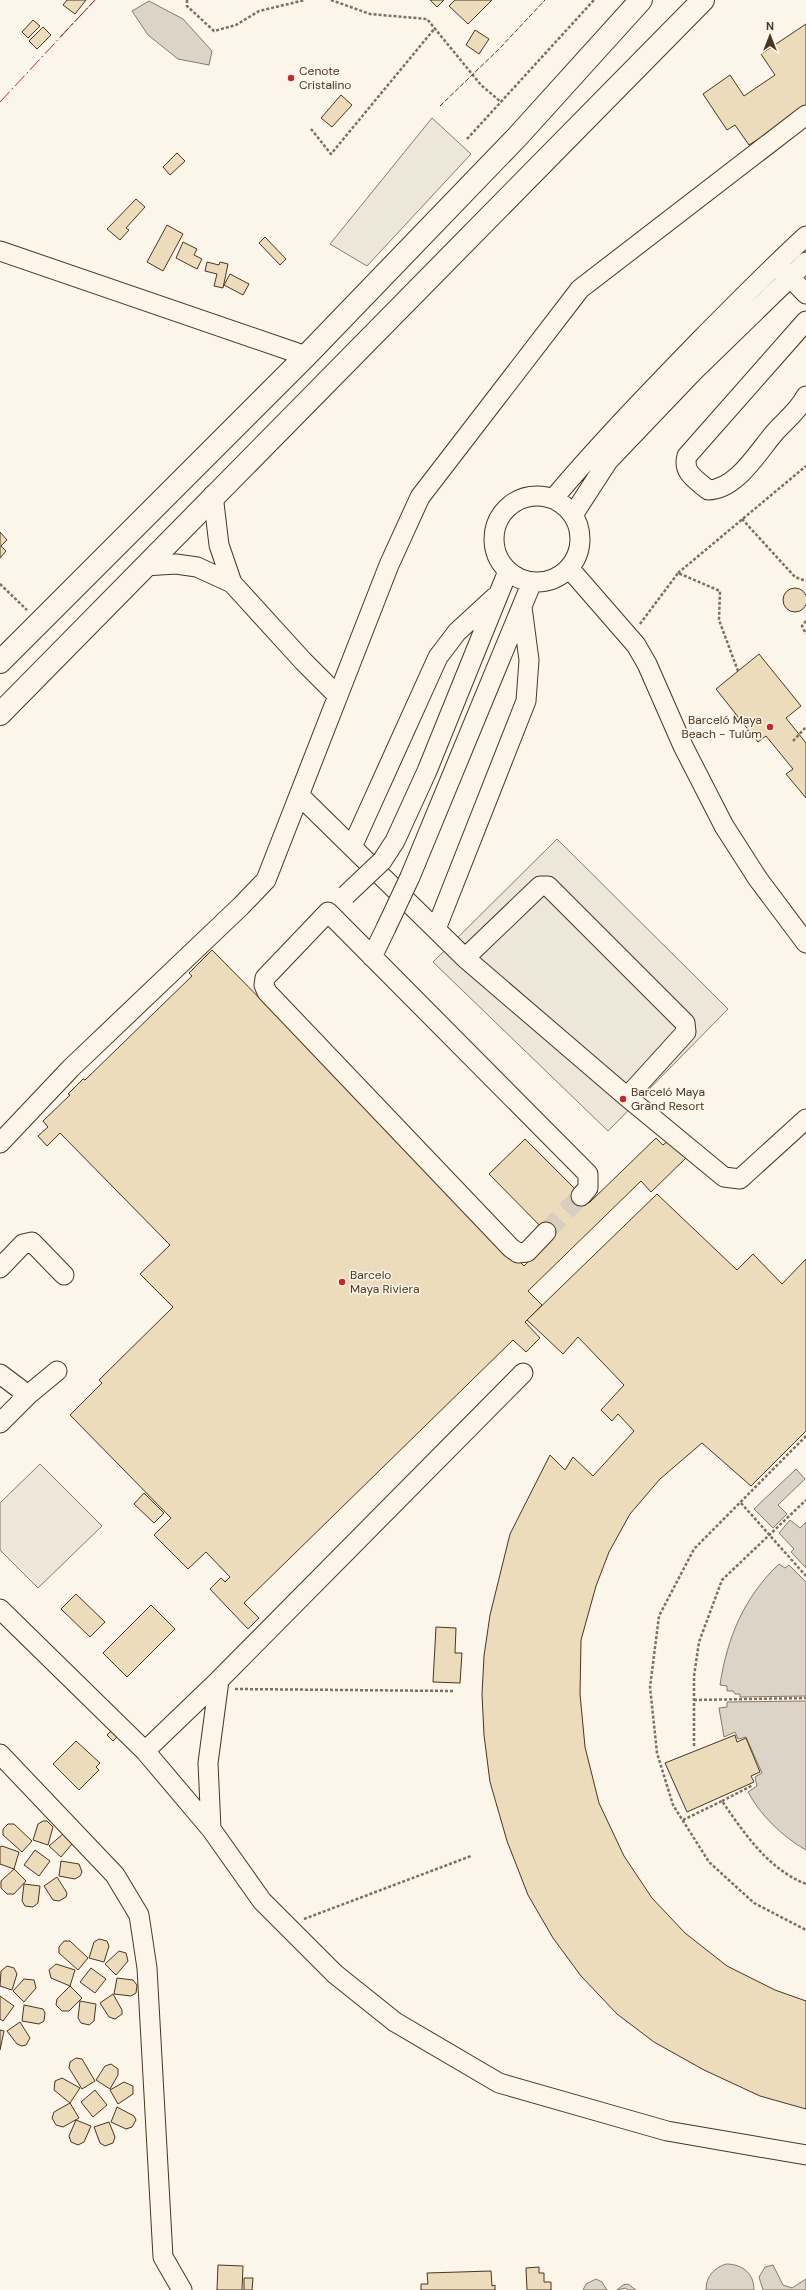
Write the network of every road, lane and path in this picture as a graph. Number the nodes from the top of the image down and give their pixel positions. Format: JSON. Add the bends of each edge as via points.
{"nodes":[{"id":1,"x":187,"y":0,"type":"edge"},
{"id":2,"x":305,"y":0,"type":"edge"},
{"id":3,"x":331,"y":0,"type":"edge"},
{"id":4,"x":594,"y":0,"type":"edge"},
{"id":5,"x":703,"y":0,"type":"edge"},
{"id":6,"x":634,"y":2,"type":"edge"},
{"id":7,"x":435,"y":28,"type":"junction"},
{"id":8,"x":501,"y":102,"type":"junction"},
{"id":9,"x":806,"y":115,"type":"edge"},
{"id":10,"x":311,"y":129,"type":"dead end"},
{"id":11,"x":467,"y":139,"type":"dead end"},
{"id":12,"x":806,"y":236,"type":"edge"},
{"id":13,"x":0,"y":251,"type":"edge"},
{"id":14,"x":777,"y":262,"type":"junction"},
{"id":15,"x":806,"y":262,"type":"edge"},
{"id":16,"x":789,"y":277,"type":"junction"},
{"id":17,"x":806,"y":294,"type":"edge"},
{"id":18,"x":806,"y":321,"type":"edge"},
{"id":19,"x":306,"y":356,"type":"junction"},
{"id":20,"x":806,"y":396,"type":"edge"},
{"id":21,"x":806,"y":466,"type":"edge"},
{"id":22,"x":213,"y":495,"type":"junction"},
{"id":23,"x":553,"y":499,"type":"junction"},
{"id":24,"x":573,"y":515,"type":"junction"},
{"id":25,"x":742,"y":519,"type":"junction"},
{"id":26,"x":144,"y":566,"type":"junction"},
{"id":27,"x":569,"y":568,"type":"junction"},
{"id":28,"x":508,"y":571,"type":"junction"},
{"id":29,"x":678,"y":573,"type":"junction"},
{"id":30,"x":806,"y":581,"type":"edge"},
{"id":31,"x":532,"y":582,"type":"junction"},
{"id":32,"x":232,"y":583,"type":"junction"},
{"id":33,"x":0,"y":584,"type":"edge"},
{"id":34,"x":499,"y":593,"type":"junction"},
{"id":35,"x":522,"y":607,"type":"junction"},
{"id":36,"x":39,"y":621,"type":"junction"},
{"id":37,"x":806,"y":621,"type":"edge"},
{"id":38,"x":806,"y":634,"type":"edge"},
{"id":39,"x":630,"y":638,"type":"junction"},
{"id":40,"x":0,"y":662,"type":"edge"},
{"id":41,"x":738,"y":672,"type":"dead end"},
{"id":42,"x":338,"y":696,"type":"junction"},
{"id":43,"x":0,"y":714,"type":"edge"},
{"id":44,"x":806,"y":728,"type":"edge"},
{"id":45,"x":793,"y":741,"type":"dead end"},
{"id":46,"x":299,"y":795,"type":"junction"},
{"id":47,"x":352,"y":847,"type":"junction"},
{"id":48,"x":328,"y":912,"type":"junction"},
{"id":49,"x":436,"y":929,"type":"junction"},
{"id":50,"x":806,"y":943,"type":"edge"},
{"id":51,"x":372,"y":957,"type":"junction"},
{"id":52,"x":465,"y":958,"type":"junction"},
{"id":53,"x":626,"y":1097,"type":"junction"},
{"id":54,"x":806,"y":1119,"type":"edge"},
{"id":55,"x":0,"y":1143,"type":"edge"},
{"id":56,"x":581,"y":1196,"type":"tunnel mouth"},
{"id":57,"x":546,"y":1232,"type":"tunnel mouth"},
{"id":58,"x":0,"y":1268,"type":"edge"},
{"id":59,"x":64,"y":1274,"type":"dead end"},
{"id":60,"x":57,"y":1371,"type":"dead end"},
{"id":61,"x":523,"y":1373,"type":"dead end"},
{"id":62,"x":0,"y":1374,"type":"edge"},
{"id":63,"x":28,"y":1395,"type":"junction"},
{"id":64,"x":0,"y":1423,"type":"edge"},
{"id":65,"x":806,"y":1436,"type":"edge"},
{"id":66,"x":806,"y":1500,"type":"edge"},
{"id":67,"x":740,"y":1503,"type":"junction"},
{"id":68,"x":768,"y":1536,"type":"junction"},
{"id":69,"x":806,"y":1576,"type":"edge"},
{"id":70,"x":0,"y":1609,"type":"edge"},
{"id":71,"x":219,"y":1680,"type":"junction"},
{"id":72,"x":454,"y":1691,"type":"dead end"},
{"id":73,"x":806,"y":1698,"type":"edge"},
{"id":74,"x":694,"y":1700,"type":"junction"},
{"id":75,"x":694,"y":1746,"type":"dead end"},
{"id":76,"x":145,"y":1751,"type":"junction"},
{"id":77,"x":0,"y":1754,"type":"edge"},
{"id":78,"x":753,"y":1785,"type":"dead end"},
{"id":79,"x":722,"y":1801,"type":"junction"},
{"id":80,"x":683,"y":1820,"type":"junction"},
{"id":81,"x":211,"y":1829,"type":"junction"},
{"id":82,"x":471,"y":1856,"type":"dead end"},
{"id":83,"x":806,"y":1884,"type":"edge"},
{"id":84,"x":287,"y":1926,"type":"junction"},
{"id":85,"x":806,"y":1930,"type":"edge"},
{"id":86,"x":806,"y":2155,"type":"edge"},
{"id":87,"x":181,"y":2290,"type":"edge"}],
"edges":[{"from":1,"to":2,"type":"path","via":[[187,6],[214,31],[236,25],[259,11]]},
{"from":3,"to":7,"type":"path","via":[[370,14],[426,19]]},
{"from":4,"to":8,"type":"path"},
{"from":5,"to":22,"type":"highway"},
{"from":6,"to":19,"type":"highway","via":[[518,136]]},
{"from":7,"to":8,"type":"path","via":[[481,85]]},
{"from":7,"to":10,"type":"path","via":[[331,154]]},
{"from":8,"to":11,"type":"path"},
{"from":9,"to":42,"type":"street","via":[[580,289],[420,497],[389,565]]},
{"from":12,"to":14,"type":"street"},
{"from":13,"to":19,"type":"street"},
{"from":14,"to":16,"type":"street"},
{"from":14,"to":23,"type":"street","via":[[600,444]]},
{"from":15,"to":16,"type":"street"},
{"from":16,"to":17,"type":"street"},
{"from":16,"to":24,"type":"street","via":[[608,461]]},
{"from":18,"to":20,"type":"street","via":[[687,456],[685,462],[689,473],[708,490],[722,488],[753,461],[774,432]]},
{"from":19,"to":36,"type":"highway"},
{"from":21,"to":25,"type":"path"},
{"from":22,"to":26,"type":"highway"},
{"from":22,"to":32,"type":"street","via":[[219,545]]},
{"from":23,"to":24,"type":"street"},
{"from":23,"to":28,"type":"street","via":[[532,496],[522,499],[513,504],[499,519],[494,539],[495,549]]},
{"from":24,"to":27,"type":"street","via":[[580,530],[580,540],[579,550]]},
{"from":25,"to":29,"type":"path"},
{"from":25,"to":30,"type":"path","via":[[795,577]]},
{"from":26,"to":32,"type":"street","via":[[176,564],[196,567]]},
{"from":26,"to":43,"type":"highway"},
{"from":27,"to":31,"type":"street","via":[[552,580]]},
{"from":27,"to":39,"type":"street"},
{"from":28,"to":31,"type":"street","via":[[521,580]]},
{"from":28,"to":34,"type":"street"},
{"from":29,"to":39,"type":"path"},
{"from":29,"to":41,"type":"path","via":[[720,591],[719,620]]},
{"from":31,"to":35,"type":"street"},
{"from":32,"to":42,"type":"street"},
{"from":33,"to":36,"type":"path"},
{"from":34,"to":47,"type":"street","via":[[457,632],[438,657]]},
{"from":34,"to":48,"type":"street","bridge":true,"via":[[427,771],[395,841],[382,861]]},
{"from":35,"to":49,"type":"street","via":[[529,660],[526,701]]},
{"from":35,"to":51,"type":"street","bridge":true,"via":[[410,877]]},
{"from":36,"to":40,"type":"highway"},
{"from":37,"to":38,"type":"path","via":[[802,626]]},
{"from":39,"to":50,"type":"street","via":[[647,664],[683,746],[724,826],[758,879]]},
{"from":42,"to":46,"type":"street"},
{"from":44,"to":45,"type":"path"},
{"from":46,"to":47,"type":"street"},
{"from":46,"to":55,"type":"street","via":[[266,880],[71,1068]]},
{"from":47,"to":49,"type":"street"},
{"from":48,"to":51,"type":"street"},
{"from":48,"to":57,"type":"street","via":[[265,978],[267,992],[510,1248],[518,1253],[527,1252]]},
{"from":49,"to":52,"type":"street"},
{"from":51,"to":56,"type":"street","via":[[588,1174],[588,1188]]},
{"from":52,"to":53,"type":"street"},
{"from":52,"to":53,"type":"street","via":[[540,886],[548,886],[685,1023],[686,1032]]},
{"from":53,"to":54,"type":"street","via":[[724,1177],[733,1180],[740,1179]]},
{"from":58,"to":59,"type":"street","via":[[23,1244],[32,1242]]},
{"from":60,"to":63,"type":"street"},
{"from":61,"to":71,"type":"street"},
{"from":62,"to":63,"type":"street"},
{"from":63,"to":64,"type":"street"},
{"from":65,"to":67,"type":"path"},
{"from":66,"to":68,"type":"path"},
{"from":67,"to":68,"type":"path"},
{"from":67,"to":80,"type":"path","via":[[694,1549],[659,1616],[650,1687],[657,1753],[673,1805]]},
{"from":68,"to":69,"type":"path"},
{"from":68,"to":74,"type":"path","via":[[722,1580],[699,1642],[694,1676]]},
{"from":70,"to":76,"type":"street"},
{"from":71,"to":72,"type":"path","via":[[231,1688],[241,1690]]},
{"from":71,"to":76,"type":"street"},
{"from":71,"to":81,"type":"street","via":[[208,1763]]},
{"from":73,"to":74,"type":"path"},
{"from":74,"to":75,"type":"path"},
{"from":76,"to":81,"type":"street"},
{"from":77,"to":87,"type":"street","via":[[115,1875],[139,1915],[147,1968],[163,2257]]},
{"from":78,"to":79,"type":"path"},
{"from":79,"to":80,"type":"path"},
{"from":79,"to":83,"type":"path","via":[[751,1844],[793,1879]]},
{"from":80,"to":85,"type":"path","via":[[709,1862],[754,1903]]},
{"from":81,"to":84,"type":"street","via":[[262,1901]]},
{"from":82,"to":84,"type":"path"},
{"from":84,"to":86,"type":"street","via":[[335,1974],[395,2022],[499,2083],[667,2131]]}]}
